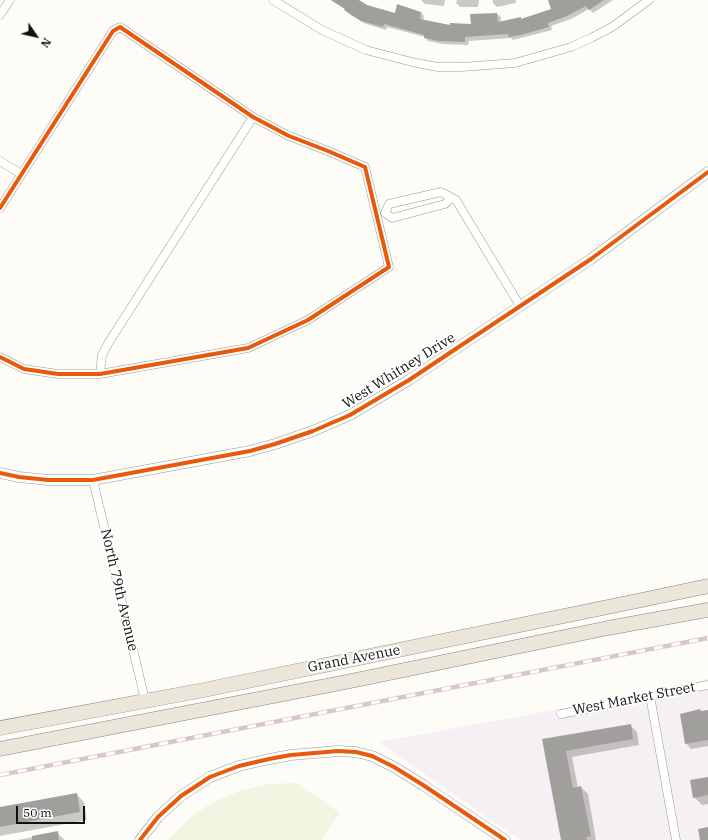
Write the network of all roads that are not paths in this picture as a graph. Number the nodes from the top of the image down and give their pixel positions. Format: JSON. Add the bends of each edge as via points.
{"nodes":[{"id":1,"x":10,"y":0,"type":"edge"},
{"id":2,"x":273,"y":0,"type":"edge"},
{"id":3,"x":649,"y":0,"type":"edge"},
{"id":4,"x":0,"y":15,"type":"edge"},
{"id":5,"x":252,"y":117,"type":"junction"},
{"id":6,"x":0,"y":161,"type":"edge"},
{"id":7,"x":708,"y":172,"type":"edge"},
{"id":8,"x":21,"y":174,"type":"junction"},
{"id":9,"x":451,"y":198,"type":"junction"},
{"id":10,"x":0,"y":208,"type":"edge"},
{"id":11,"x":381,"y":214,"type":"junction"},
{"id":12,"x":520,"y":306,"type":"junction"},
{"id":13,"x":0,"y":357,"type":"edge"},
{"id":14,"x":100,"y":374,"type":"junction"},
{"id":15,"x":4,"y":474,"type":"edge"},
{"id":16,"x":93,"y":480,"type":"junction"},
{"id":17,"x":708,"y":586,"type":"edge"},
{"id":18,"x":708,"y":610,"type":"edge"},
{"id":19,"x":708,"y":685,"type":"edge"},
{"id":20,"x":650,"y":696,"type":"junction"},
{"id":21,"x":145,"y":700,"type":"junction"},
{"id":22,"x":561,"y":714,"type":"dead end"},
{"id":23,"x":0,"y":728,"type":"edge"},
{"id":24,"x":0,"y":749,"type":"edge"},
{"id":25,"x":140,"y":840,"type":"edge"},
{"id":26,"x":505,"y":840,"type":"edge"},
{"id":27,"x":676,"y":840,"type":"edge"}],
"edges":[{"from":1,"to":4,"type":"street"},
{"from":2,"to":3,"type":"street","via":[[322,30],[366,50],[438,67],[515,63],[553,52],[612,27]]},
{"from":5,"to":8,"type":"street","via":[[120,27],[113,31]]},
{"from":5,"to":11,"type":"street","via":[[289,136],[365,167]]},
{"from":5,"to":14,"type":"street","via":[[109,342],[102,355]]},
{"from":6,"to":8,"type":"street"},
{"from":7,"to":12,"type":"street","name":"West Whitney Drive","via":[[591,258]]},
{"from":8,"to":10,"type":"street"},
{"from":9,"to":11,"type":"street","via":[[445,204],[392,218]]},
{"from":9,"to":11,"type":"street","via":[[441,192],[417,197],[389,204]]},
{"from":9,"to":12,"type":"street","via":[[460,206]]},
{"from":11,"to":14,"type":"street","via":[[389,267],[308,320],[248,348]]},
{"from":12,"to":16,"type":"street","name":"West Whitney Drive","via":[[388,394],[350,415],[313,431],[250,451]]},
{"from":13,"to":14,"type":"street","via":[[24,369],[58,374]]},
{"from":15,"to":16,"type":"street","name":"West Whitney Drive","via":[[48,480]]},
{"from":16,"to":21,"type":"street","name":"North 79th Avenue"},
{"from":17,"to":21,"type":"highway","name":"Grand Avenue"},
{"from":18,"to":24,"type":"highway","name":"Grand Avenue"},
{"from":19,"to":20,"type":"street","name":"West Market Street"},
{"from":20,"to":22,"type":"street","name":"West Market Street"},
{"from":20,"to":27,"type":"street"},
{"from":21,"to":23,"type":"highway","name":"Grand Avenue"},
{"from":25,"to":26,"type":"street","via":[[158,817],[181,796],[210,777],[239,766],[269,759],[316,753],[356,752],[372,756],[423,785]]}]}
